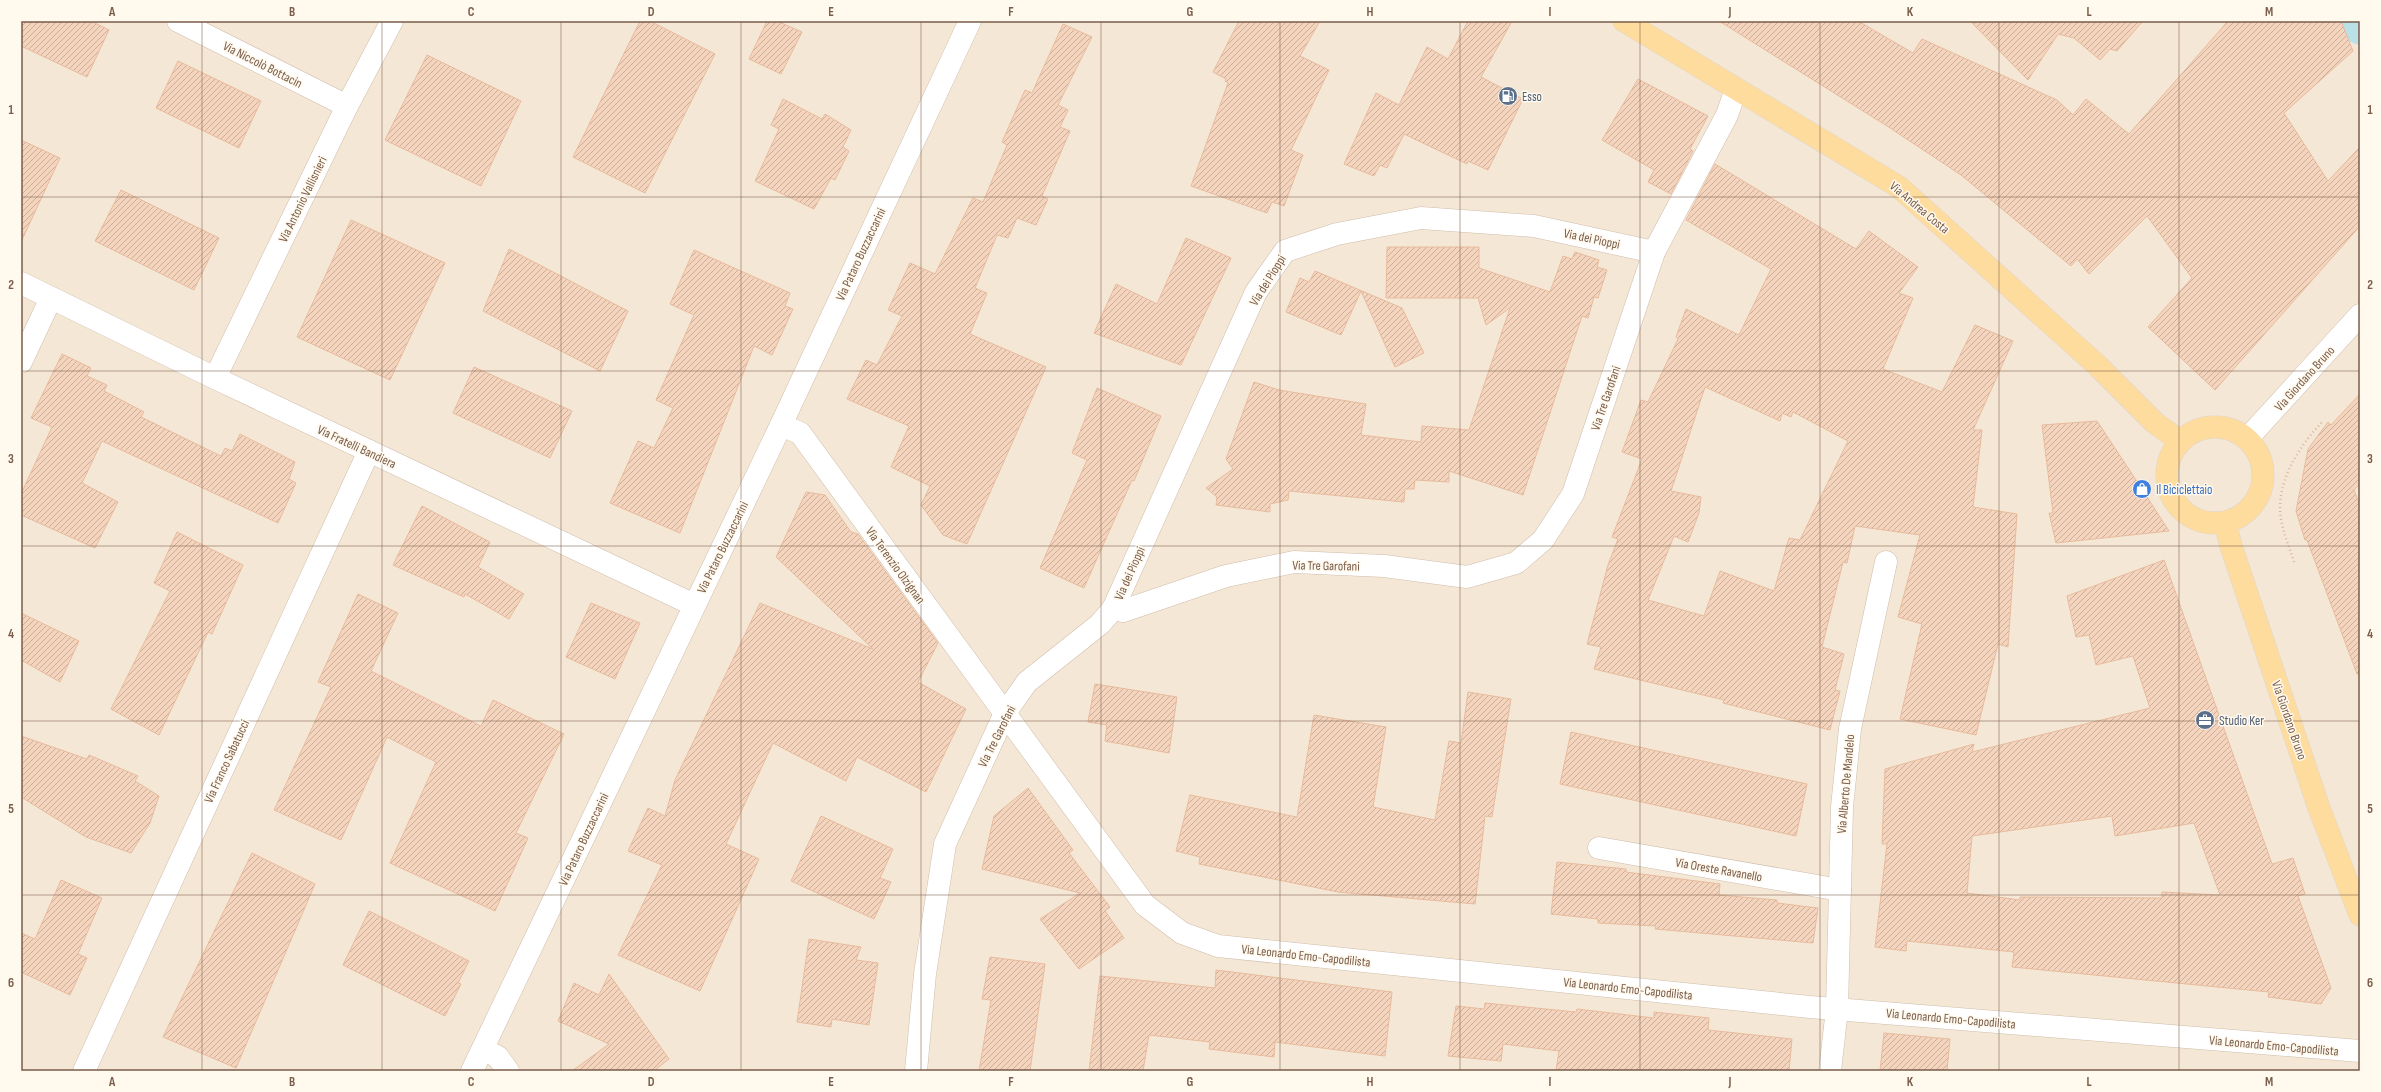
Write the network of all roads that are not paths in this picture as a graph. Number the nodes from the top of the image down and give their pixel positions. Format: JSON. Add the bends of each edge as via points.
{"nodes":[{"id":1,"x":178,"y":21,"type":"edge"},
{"id":2,"x":392,"y":21,"type":"edge"},
{"id":3,"x":970,"y":21,"type":"edge"},
{"id":4,"x":1624,"y":21,"type":"edge"},
{"id":5,"x":1736,"y":89,"type":"junction"},
{"id":6,"x":347,"y":106,"type":"junction"},
{"id":7,"x":1654,"y":252,"type":"junction"},
{"id":8,"x":21,"y":283,"type":"edge"},
{"id":9,"x":51,"y":298,"type":"junction"},
{"id":10,"x":2360,"y":315,"type":"edge"},
{"id":11,"x":21,"y":362,"type":"edge"},
{"id":12,"x":216,"y":378,"type":"junction"},
{"id":13,"x":781,"y":425,"type":"junction"},
{"id":14,"x":2247,"y":439,"type":"junction"},
{"id":15,"x":2180,"y":441,"type":"junction"},
{"id":16,"x":369,"y":452,"type":"junction"},
{"id":17,"x":2225,"y":523,"type":"junction"},
{"id":18,"x":1886,"y":562,"type":"dead end"},
{"id":19,"x":694,"y":605,"type":"junction"},
{"id":20,"x":1113,"y":609,"type":"junction"},
{"id":21,"x":1004,"y":713,"type":"junction"},
{"id":22,"x":1599,"y":848,"type":"dead end"},
{"id":23,"x":1840,"y":890,"type":"junction"},
{"id":24,"x":2360,"y":915,"type":"edge"},
{"id":25,"x":1837,"y":1009,"type":"junction"},
{"id":26,"x":483,"y":1049,"type":"junction"},
{"id":27,"x":2360,"y":1052,"type":"edge"},
{"id":28,"x":84,"y":1071,"type":"edge"},
{"id":29,"x":472,"y":1071,"type":"edge"},
{"id":30,"x":508,"y":1071,"type":"edge"},
{"id":31,"x":916,"y":1071,"type":"edge"},
{"id":32,"x":1830,"y":1071,"type":"edge"}],
"edges":[{"from":1,"to":6,"type":"street","name":"Via Niccolò Bottacin"},
{"from":2,"to":6,"type":"street","name":"Via Antonio Vallisnieri"},
{"from":3,"to":13,"type":"street","name":"Via Pataro Buzzaccarini"},
{"from":4,"to":5,"type":"main road","name":"Via Andrea Costa"},
{"from":5,"to":7,"type":"street","name":"Via Tre Garofani","via":[[1727,115]]},
{"from":5,"to":15,"type":"main road","name":"Via Andrea Costa","via":[[1899,187],[2098,366],[2155,423]]},
{"from":6,"to":12,"type":"street","name":"Via Antonio Vallisnieri"},
{"from":7,"to":20,"type":"street","name":"Via Tre Garofani","via":[[1573,494],[1543,540],[1516,562],[1467,577],[1384,566],[1294,562],[1226,576],[1123,611]]},
{"from":7,"to":20,"type":"street","name":"Via dei Pioppi","via":[[1534,226],[1421,218],[1337,234],[1285,251],[1256,292]]},
{"from":8,"to":9,"type":"street","name":"Via Fratelli Bandiera"},
{"from":9,"to":11,"type":"street"},
{"from":9,"to":12,"type":"street","name":"Via Fratelli Bandiera"},
{"from":10,"to":14,"type":"street","name":"Via Giordano Bruno"},
{"from":12,"to":16,"type":"street","name":"Via Fratelli Bandiera"},
{"from":13,"to":19,"type":"street","name":"Via Pataro Buzzaccarini"},
{"from":13,"to":21,"type":"street","name":"Via Terenzio Olzignan","via":[[800,433]]},
{"from":14,"to":15,"type":"main road","via":[[2235,431],[2221,427],[2206,427],[2192,432]]},
{"from":14,"to":17,"type":"main road","via":[[2262,463],[2263,478],[2260,492],[2243,515]]},
{"from":15,"to":17,"type":"main road","via":[[2167,467],[2171,495],[2178,507],[2189,516],[2202,522]]},
{"from":16,"to":19,"type":"street","name":"Via Fratelli Bandiera"},
{"from":16,"to":28,"type":"street","name":"Via Franco Sabatucci"},
{"from":17,"to":24,"type":"main road","name":"Via Giordano Bruno","via":[[2319,808]]},
{"from":18,"to":23,"type":"street","name":"Via Alberto De Mandelo","via":[[1850,729],[1842,807]]},
{"from":19,"to":26,"type":"street","name":"Via Pataro Buzzaccarini"},
{"from":20,"to":21,"type":"street","name":"Via Tre Garofani","via":[[1100,624],[1027,682]]},
{"from":21,"to":25,"type":"street","name":"Via Leonardo Emo-Capodilista","via":[[1144,905],[1182,933],[1218,946]]},
{"from":21,"to":31,"type":"street","name":"Via Tre Garofani","via":[[945,844],[925,974]]},
{"from":22,"to":23,"type":"street","name":"Via Oreste Ravanello"},
{"from":23,"to":25,"type":"street","name":"Via Alberto De Mandelo"},
{"from":25,"to":27,"type":"street","name":"Via Leonardo Emo-Capodilista"},
{"from":25,"to":32,"type":"street","name":"Via Alberto De Mandelo"},
{"from":26,"to":29,"type":"street","name":"Via Pataro Buzzaccarini"},
{"from":26,"to":30,"type":"street","via":[[498,1057]]}]}
